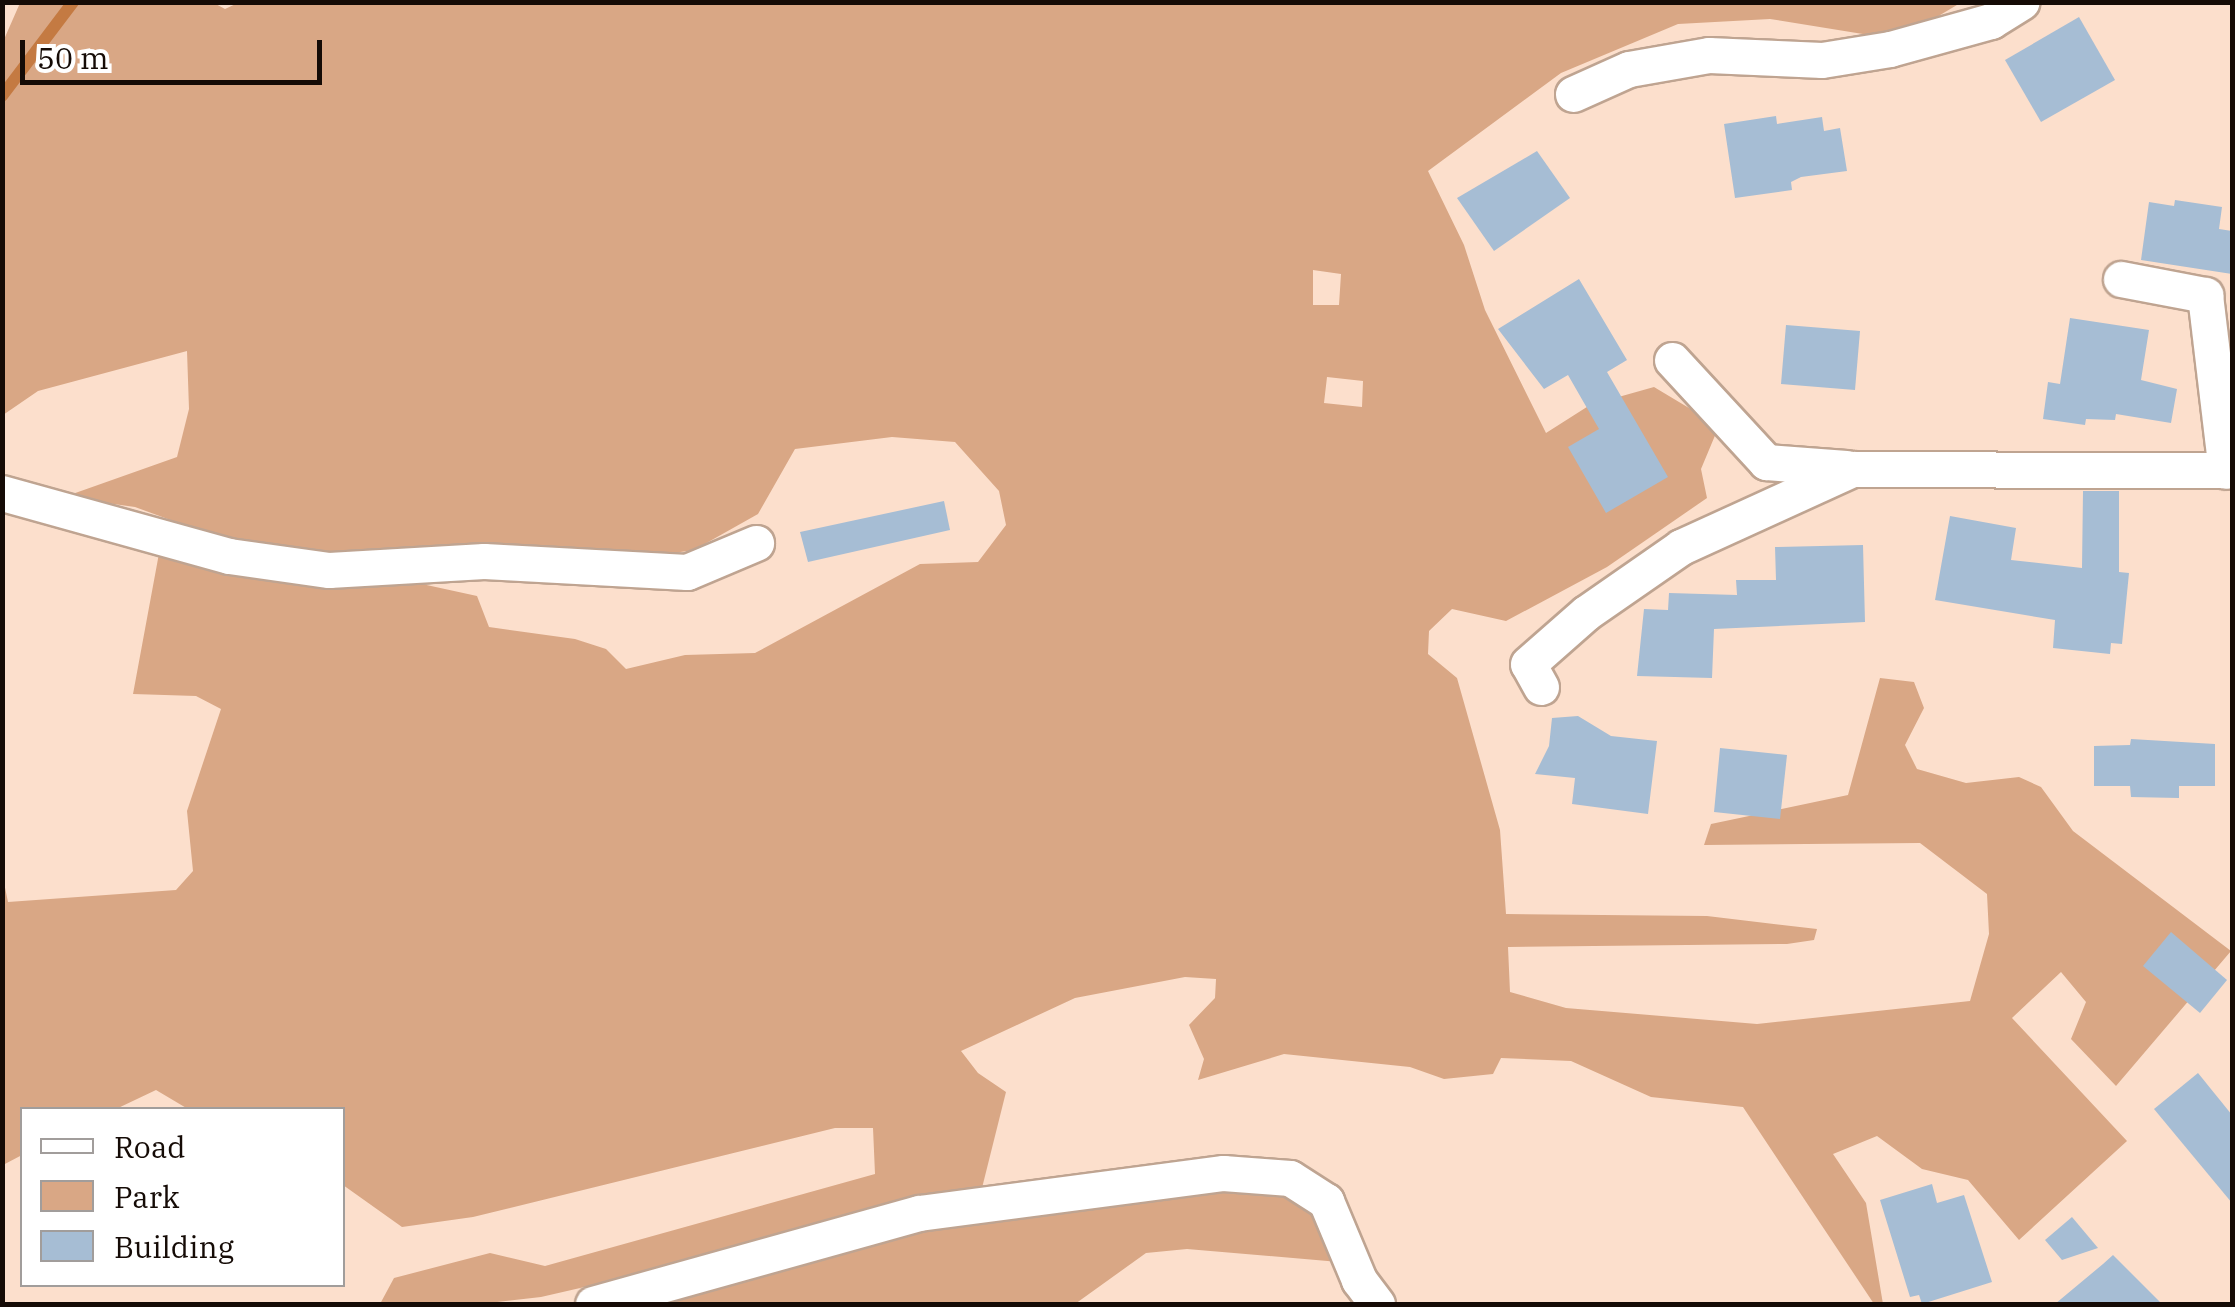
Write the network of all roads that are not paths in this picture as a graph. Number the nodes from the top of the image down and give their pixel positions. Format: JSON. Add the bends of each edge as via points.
{"nodes":[{"id":1,"x":2021,"y":2,"type":"edge"},
{"id":2,"x":1573,"y":94,"type":"dead end"},
{"id":3,"x":2120,"y":280,"type":"dead end"},
{"id":4,"x":1672,"y":360,"type":"dead end"},
{"id":5,"x":1852,"y":469,"type":"junction"},
{"id":6,"x":2229,"y":470,"type":"edge"},
{"id":7,"x":2,"y":493,"type":"edge"},
{"id":8,"x":756,"y":543,"type":"dead end"},
{"id":9,"x":1540,"y":687,"type":"dead end"},
{"id":10,"x":593,"y":1304,"type":"edge"},
{"id":11,"x":1377,"y":1304,"type":"edge"}],
"edges":[{"from":1,"to":2,"type":"street","via":[[1991,21],[1890,49],[1822,60],[1709,55],[1629,68]]},
{"from":3,"to":6,"type":"street","via":[[2204,295]]},
{"from":4,"to":5,"type":"street","via":[[1766,462]]},
{"from":5,"to":6,"type":"street"},
{"from":5,"to":9,"type":"street","via":[[1681,548],[1586,613],[1528,664]]},
{"from":7,"to":8,"type":"street","via":[[229,556],[330,570],[484,560],[687,572]]},
{"from":10,"to":11,"type":"street","via":[[919,1213],[1222,1174],[1290,1178],[1326,1201],[1359,1280]]}]}
